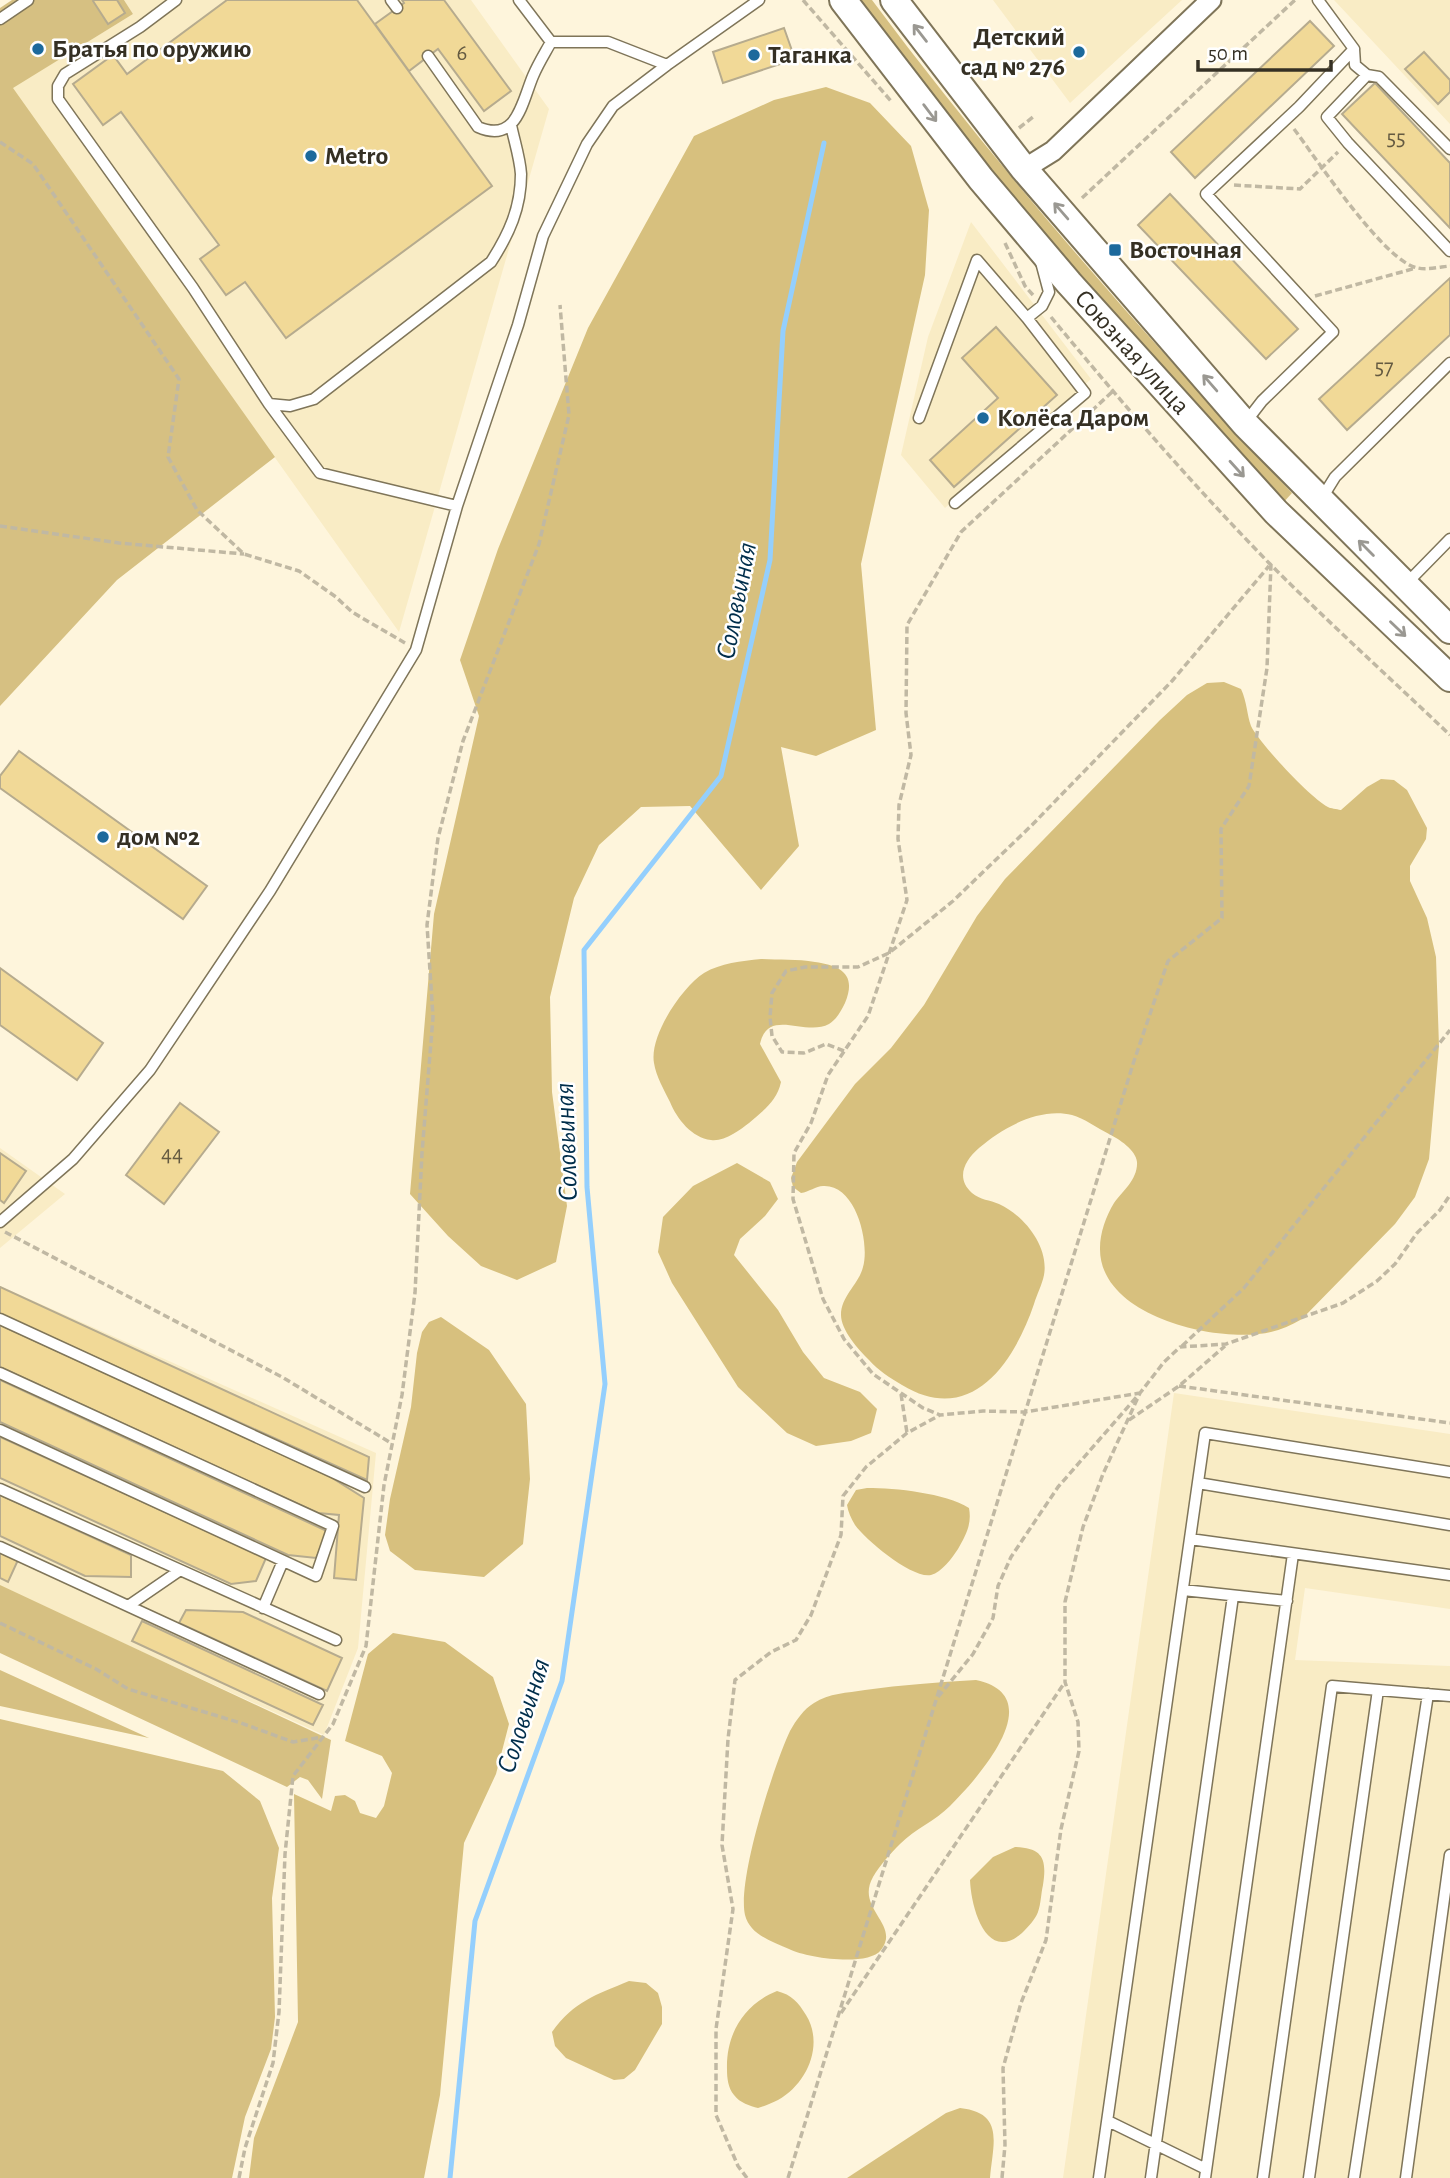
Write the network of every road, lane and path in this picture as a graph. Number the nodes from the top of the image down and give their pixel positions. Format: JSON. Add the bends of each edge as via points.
{"nodes":[{"id":1,"x":28,"y":0,"type":"edge"},
{"id":2,"x":176,"y":0,"type":"edge"},
{"id":3,"x":519,"y":0,"type":"edge"},
{"id":4,"x":759,"y":0,"type":"edge"},
{"id":5,"x":843,"y":0,"type":"edge"},
{"id":6,"x":894,"y":0,"type":"edge"},
{"id":7,"x":1211,"y":0,"type":"edge"},
{"id":8,"x":1295,"y":0,"type":"edge"},
{"id":9,"x":1318,"y":0,"type":"edge"},
{"id":10,"x":0,"y":19,"type":"edge"},
{"id":11,"x":551,"y":42,"type":"junction"},
{"id":12,"x":1354,"y":49,"type":"junction"},
{"id":13,"x":428,"y":56,"type":"dead end"},
{"id":14,"x":667,"y":65,"type":"junction"},
{"id":15,"x":1367,"y":75,"type":"junction"},
{"id":16,"x":1287,"y":118,"type":"junction"},
{"id":17,"x":511,"y":125,"type":"junction"},
{"id":18,"x":0,"y":142,"type":"edge"},
{"id":19,"x":1348,"y":143,"type":"junction"},
{"id":20,"x":1450,"y":149,"type":"edge"},
{"id":21,"x":1322,"y":167,"type":"junction"},
{"id":22,"x":1024,"y":169,"type":"junction"},
{"id":23,"x":1218,"y":184,"type":"junction"},
{"id":24,"x":1082,"y":198,"type":"dead end"},
{"id":25,"x":1036,"y":244,"type":"junction"},
{"id":26,"x":1450,"y":251,"type":"edge"},
{"id":27,"x":1450,"y":266,"type":"edge"},
{"id":28,"x":1416,"y":268,"type":"junction"},
{"id":29,"x":1303,"y":299,"type":"junction"},
{"id":30,"x":560,"y":305,"type":"dead end"},
{"id":31,"x":1042,"y":306,"type":"junction"},
{"id":32,"x":1027,"y":318,"type":"junction"},
{"id":33,"x":1450,"y":363,"type":"edge"},
{"id":34,"x":1112,"y":391,"type":"junction"},
{"id":35,"x":270,"y":404,"type":"junction"},
{"id":36,"x":919,"y":418,"type":"dead end"},
{"id":37,"x":1245,"y":424,"type":"junction"},
{"id":38,"x":1320,"y":501,"type":"junction"},
{"id":39,"x":956,"y":503,"type":"dead end"},
{"id":40,"x":457,"y":506,"type":"junction"},
{"id":41,"x":0,"y":526,"type":"edge"},
{"id":42,"x":1450,"y":540,"type":"edge"},
{"id":43,"x":244,"y":554,"type":"junction"},
{"id":44,"x":1271,"y":564,"type":"junction"},
{"id":45,"x":1404,"y":586,"type":"junction"},
{"id":46,"x":1450,"y":630,"type":"edge"},
{"id":47,"x":416,"y":650,"type":"junction"},
{"id":48,"x":1450,"y":678,"type":"edge"},
{"id":49,"x":1450,"y":735,"type":"edge"},
{"id":50,"x":889,"y":953,"type":"junction"},
{"id":51,"x":1450,"y":1030,"type":"edge"},
{"id":52,"x":844,"y":1051,"type":"junction"},
{"id":53,"x":1450,"y":1195,"type":"edge"},
{"id":54,"x":2,"y":1218,"type":"edge"},
{"id":55,"x":0,"y":1230,"type":"edge"},
{"id":56,"x":0,"y":1319,"type":"edge"},
{"id":57,"x":1227,"y":1344,"type":"junction"},
{"id":58,"x":1181,"y":1347,"type":"junction"},
{"id":59,"x":0,"y":1373,"type":"edge"},
{"id":60,"x":1179,"y":1386,"type":"junction"},
{"id":61,"x":1140,"y":1393,"type":"junction"},
{"id":62,"x":901,"y":1394,"type":"junction"},
{"id":63,"x":1025,"y":1412,"type":"junction"},
{"id":64,"x":940,"y":1415,"type":"junction"},
{"id":65,"x":1127,"y":1421,"type":"junction"},
{"id":66,"x":1450,"y":1423,"type":"edge"},
{"id":67,"x":0,"y":1430,"type":"edge"},
{"id":68,"x":907,"y":1433,"type":"junction"},
{"id":69,"x":392,"y":1444,"type":"junction"},
{"id":70,"x":1450,"y":1472,"type":"edge"},
{"id":71,"x":1198,"y":1483,"type":"junction"},
{"id":72,"x":365,"y":1488,"type":"dead end"},
{"id":73,"x":0,"y":1489,"type":"edge"},
{"id":74,"x":1450,"y":1525,"type":"edge"},
{"id":75,"x":1190,"y":1539,"type":"junction"},
{"id":76,"x":0,"y":1547,"type":"edge"},
{"id":77,"x":1293,"y":1554,"type":"junction"},
{"id":78,"x":283,"y":1561,"type":"junction"},
{"id":79,"x":179,"y":1571,"type":"junction"},
{"id":80,"x":1450,"y":1576,"type":"edge"},
{"id":81,"x":1183,"y":1590,"type":"junction"},
{"id":82,"x":1233,"y":1595,"type":"junction"},
{"id":83,"x":1287,"y":1601,"type":"junction"},
{"id":84,"x":128,"y":1606,"type":"junction"},
{"id":85,"x":263,"y":1608,"type":"junction"},
{"id":86,"x":0,"y":1623,"type":"edge"},
{"id":87,"x":336,"y":1640,"type":"dead end"},
{"id":88,"x":1065,"y":1682,"type":"junction"},
{"id":89,"x":1378,"y":1690,"type":"junction"},
{"id":90,"x":320,"y":1694,"type":"dead end"},
{"id":91,"x":1428,"y":1694,"type":"junction"},
{"id":92,"x":1450,"y":1696,"type":"edge"},
{"id":93,"x":937,"y":1699,"type":"junction"},
{"id":94,"x":323,"y":1737,"type":"junction"},
{"id":95,"x":1450,"y":1855,"type":"edge"},
{"id":96,"x":838,"y":2018,"type":"junction"},
{"id":97,"x":1108,"y":2121,"type":"junction"},
{"id":98,"x":1156,"y":2145,"type":"junction"},
{"id":99,"x":1206,"y":2173,"type":"edge"},
{"id":100,"x":239,"y":2178,"type":"edge"},
{"id":101,"x":747,"y":2178,"type":"edge"},
{"id":102,"x":788,"y":2178,"type":"edge"},
{"id":103,"x":1002,"y":2178,"type":"edge"},
{"id":104,"x":1099,"y":2178,"type":"edge"},
{"id":105,"x":1151,"y":2178,"type":"edge"},
{"id":106,"x":1263,"y":2178,"type":"edge"},
{"id":107,"x":1309,"y":2178,"type":"edge"},
{"id":108,"x":1354,"y":2178,"type":"edge"},
{"id":109,"x":1406,"y":2178,"type":"edge"}],
"edges":[{"from":1,"to":10,"type":"lane"},
{"from":2,"to":35,"type":"lane","via":[[65,74],[58,86],[58,99]]},
{"from":3,"to":11,"type":"lane"},
{"from":4,"to":14,"type":"lane"},
{"from":5,"to":25,"type":"main road","name":"Союзная улица","one_way":true},
{"from":22,"to":6,"type":"main road","name":"Союзная улица","one_way":true},
{"from":7,"to":22,"type":"street","via":[[1053,150]]},
{"from":8,"to":24,"type":"path"},
{"from":9,"to":12,"type":"lane"},
{"from":11,"to":14,"type":"lane","via":[[608,42]]},
{"from":11,"to":17,"type":"lane","via":[[519,117]]},
{"from":12,"to":15,"type":"lane","via":[[1356,65]]},
{"from":12,"to":16,"type":"lane"},
{"from":13,"to":17,"type":"lane","via":[[478,127],[499,131]]},
{"from":14,"to":40,"type":"lane","via":[[614,106],[570,178],[543,236]]},
{"from":15,"to":19,"type":"lane","via":[[1326,117]]},
{"from":15,"to":20,"type":"lane","via":[[1379,77]]},
{"from":16,"to":21,"type":"path"},
{"from":16,"to":23,"type":"lane"},
{"from":17,"to":35,"type":"lane","via":[[521,173],[517,205],[509,234],[491,262],[314,399],[290,406]]},
{"from":18,"to":43,"type":"path","via":[[33,164],[179,379],[168,457],[197,510]]},
{"from":19,"to":21,"type":"path"},
{"from":19,"to":26,"type":"lane"},
{"from":21,"to":23,"type":"path","via":[[1300,189]]},
{"from":21,"to":28,"type":"path","via":[[1388,250]]},
{"from":37,"to":22,"type":"main road","name":"Союзная улица","one_way":true},
{"from":23,"to":29,"type":"lane","via":[[1206,194]]},
{"from":25,"to":31,"type":"lane","via":[[1049,292]]},
{"from":25,"to":48,"type":"main road","name":"Союзная улица","one_way":true,"via":[[1276,512]]},
{"from":27,"to":28,"type":"path"},
{"from":28,"to":29,"type":"path"},
{"from":29,"to":37,"type":"lane","via":[[1333,332],[1262,401]]},
{"from":30,"to":69,"type":"path","via":[[569,415],[539,544],[463,741],[438,838],[427,925],[433,1017],[415,1293]]},
{"from":31,"to":32,"type":"lane"},
{"from":31,"to":34,"type":"path"},
{"from":32,"to":36,"type":"lane","via":[[977,260]]},
{"from":32,"to":39,"type":"lane","via":[[1085,393]]},
{"from":33,"to":38,"type":"lane","via":[[1335,477]]},
{"from":34,"to":44,"type":"path"},
{"from":34,"to":50,"type":"path","via":[[961,532],[907,625],[906,713],[911,755],[899,806],[898,839],[907,900]]},
{"from":35,"to":40,"type":"lane","via":[[320,473]]},
{"from":37,"to":38,"type":"main road","name":"Союзная улица"},
{"from":45,"to":38,"type":"main road","name":"Союзная улица","one_way":true},
{"from":40,"to":47,"type":"lane"},
{"from":41,"to":43,"type":"path"},
{"from":42,"to":45,"type":"lane"},
{"from":43,"to":47,"type":"path","via":[[299,571],[352,612]]},
{"from":44,"to":49,"type":"path"},
{"from":44,"to":50,"type":"path","via":[[1172,681],[1032,825],[953,901]]},
{"from":44,"to":63,"type":"path","via":[[1267,668],[1249,786],[1221,830],[1222,918],[1168,961]]},
{"from":45,"to":46,"type":"main road","name":"Союзная улица"},
{"from":47,"to":54,"type":"lane","via":[[270,891],[150,1070],[73,1158]]},
{"from":50,"to":52,"type":"path","via":[[868,1016]]},
{"from":50,"to":52,"type":"path","via":[[858,967],[786,971],[772,993],[772,1037],[782,1052],[804,1053],[826,1044]]},
{"from":51,"to":58,"type":"path","via":[[1244,1288]]},
{"from":52,"to":62,"type":"path","via":[[828,1075],[811,1123],[794,1153],[793,1199],[823,1298],[844,1339],[873,1374]]},
{"from":53,"to":57,"type":"path","via":[[1377,1281],[1343,1303]]},
{"from":55,"to":69,"type":"path","via":[[282,1377]]},
{"from":56,"to":72,"type":"lane"},
{"from":57,"to":58,"type":"path"},
{"from":57,"to":60,"type":"path"},
{"from":58,"to":61,"type":"path"},
{"from":59,"to":78,"type":"lane","via":[[334,1526],[317,1576]]},
{"from":60,"to":65,"type":"path"},
{"from":60,"to":66,"type":"path"},
{"from":61,"to":63,"type":"path"},
{"from":61,"to":65,"type":"path"},
{"from":61,"to":93,"type":"path","via":[[1058,1487],[1011,1557],[998,1586],[993,1618],[973,1654]]},
{"from":62,"to":64,"type":"path"},
{"from":62,"to":68,"type":"path"},
{"from":63,"to":64,"type":"path"},
{"from":63,"to":93,"type":"path"},
{"from":64,"to":68,"type":"path"},
{"from":65,"to":88,"type":"path","via":[[1083,1527],[1065,1602]]},
{"from":67,"to":78,"type":"lane"},
{"from":68,"to":101,"type":"path","via":[[866,1467],[843,1496],[841,1535],[811,1615],[796,1640],[771,1652],[735,1680],[722,1844],[733,1909],[716,2029],[716,2115]]},
{"from":69,"to":94,"type":"path","via":[[366,1646]]},
{"from":70,"to":71,"type":"lane","via":[[1205,1433]]},
{"from":71,"to":74,"type":"lane"},
{"from":71,"to":75,"type":"lane"},
{"from":73,"to":79,"type":"lane"},
{"from":75,"to":77,"type":"lane"},
{"from":75,"to":81,"type":"lane"},
{"from":76,"to":84,"type":"lane"},
{"from":77,"to":80,"type":"lane"},
{"from":77,"to":83,"type":"lane"},
{"from":78,"to":85,"type":"lane"},
{"from":79,"to":84,"type":"lane"},
{"from":79,"to":85,"type":"lane"},
{"from":81,"to":82,"type":"lane"},
{"from":81,"to":97,"type":"lane"},
{"from":82,"to":83,"type":"lane"},
{"from":82,"to":98,"type":"lane"},
{"from":83,"to":99,"type":"lane"},
{"from":84,"to":90,"type":"lane"},
{"from":85,"to":87,"type":"lane"},
{"from":86,"to":94,"type":"path","via":[[128,1689],[293,1742]]},
{"from":88,"to":96,"type":"path"},
{"from":88,"to":103,"type":"path","via":[[1078,1722],[1079,1751],[1061,1829],[1046,1940],[1021,2003],[1003,2068]]},
{"from":89,"to":91,"type":"lane"},
{"from":89,"to":106,"type":"lane","via":[[1332,1686]]},
{"from":89,"to":107,"type":"lane"},
{"from":91,"to":92,"type":"lane"},
{"from":91,"to":108,"type":"lane"},
{"from":93,"to":96,"type":"path"},
{"from":94,"to":100,"type":"path","via":[[293,1776],[275,2050]]},
{"from":95,"to":109,"type":"lane"},
{"from":96,"to":102,"type":"path"},
{"from":97,"to":98,"type":"lane"},
{"from":97,"to":104,"type":"lane"},
{"from":98,"to":99,"type":"lane"},
{"from":98,"to":105,"type":"lane"}]}
